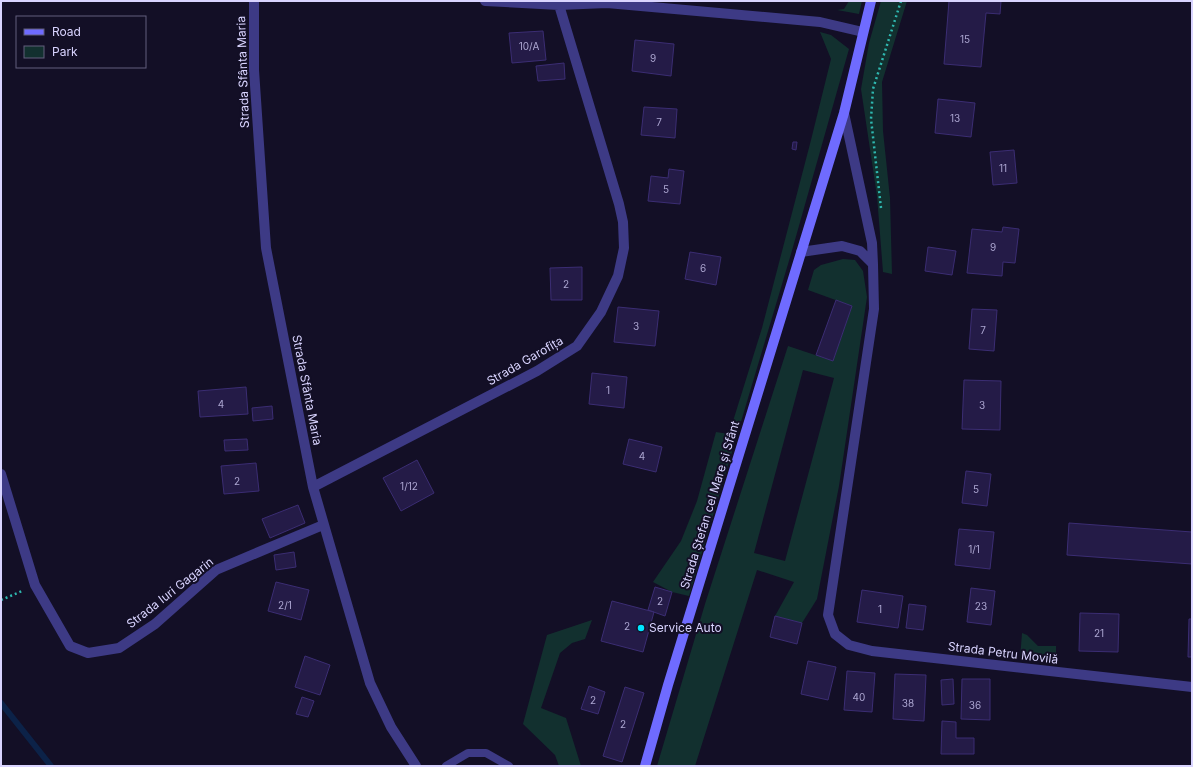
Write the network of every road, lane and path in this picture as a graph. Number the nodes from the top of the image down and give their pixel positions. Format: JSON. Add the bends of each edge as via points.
{"nodes":[{"id":1,"x":254,"y":1,"type":"edge"},
{"id":2,"x":485,"y":1,"type":"edge"},
{"id":3,"x":871,"y":1,"type":"edge"},
{"id":4,"x":900,"y":1,"type":"edge"},
{"id":5,"x":559,"y":5,"type":"junction"},
{"id":6,"x":863,"y":32,"type":"junction"},
{"id":7,"x":844,"y":113,"type":"junction"},
{"id":8,"x":881,"y":214,"type":"dead end"},
{"id":9,"x":802,"y":252,"type":"junction"},
{"id":10,"x":873,"y":264,"type":"junction"},
{"id":11,"x":1,"y":474,"type":"edge"},
{"id":12,"x":313,"y":486,"type":"junction"},
{"id":13,"x":323,"y":525,"type":"junction"},
{"id":14,"x":35,"y":586,"type":"junction"},
{"id":15,"x":1,"y":600,"type":"edge"},
{"id":16,"x":828,"y":615,"type":"joint"},
{"id":17,"x":1192,"y":688,"type":"edge"},
{"id":18,"x":416,"y":766,"type":"edge"},
{"id":19,"x":446,"y":766,"type":"edge"},
{"id":20,"x":509,"y":766,"type":"edge"},
{"id":21,"x":645,"y":766,"type":"edge"}],
"edges":[{"from":1,"to":12,"type":"street","name":"Strada Sfânta Maria","via":[[254,70],[266,248]]},
{"from":2,"to":5,"type":"street"},
{"from":3,"to":6,"type":"main road","name":"Strada Ștefan cel Mare și Sfânt"},
{"from":4,"to":8,"type":"path","via":[[873,88],[871,119]]},
{"from":5,"to":6,"type":"street","via":[[606,3],[804,20]]},
{"from":5,"to":12,"type":"street","name":"Strada Garofița","via":[[624,222],[624,248],[618,276],[601,312],[577,346],[538,371]]},
{"from":6,"to":7,"type":"main road","name":"Strada Ștefan cel Mare și Sfânt"},
{"from":7,"to":9,"type":"main road","name":"Strada Ștefan cel Mare și Sfânt"},
{"from":7,"to":10,"type":"street","name":"Strada Ștefan cel Mare și Sfânt","via":[[872,243]]},
{"from":9,"to":10,"type":"street","via":[[842,246],[860,251]]},
{"from":9,"to":21,"type":"main road","name":"Strada Ștefan cel Mare și Sfânt"},
{"from":10,"to":16,"type":"street","name":"Strada Ștefan cel Mare și Sfânt","via":[[874,309]]},
{"from":11,"to":14,"type":"street","name":"Strada Iuri Gagarin"},
{"from":12,"to":13,"type":"street","name":"Strada Sfânta Maria"},
{"from":13,"to":14,"type":"street","name":"Strada Iuri Gagarin","via":[[216,570],[155,624],[119,648],[88,653],[70,646]]},
{"from":13,"to":18,"type":"street","name":"Strada Sfânta Maria","via":[[370,683],[391,727]]},
{"from":14,"to":15,"type":"path"},
{"from":16,"to":17,"type":"street","name":"Strada Petru Movilă","via":[[835,634],[849,645],[872,651]]},
{"from":19,"to":20,"type":"lane","via":[[468,753],[486,753]]}]}
